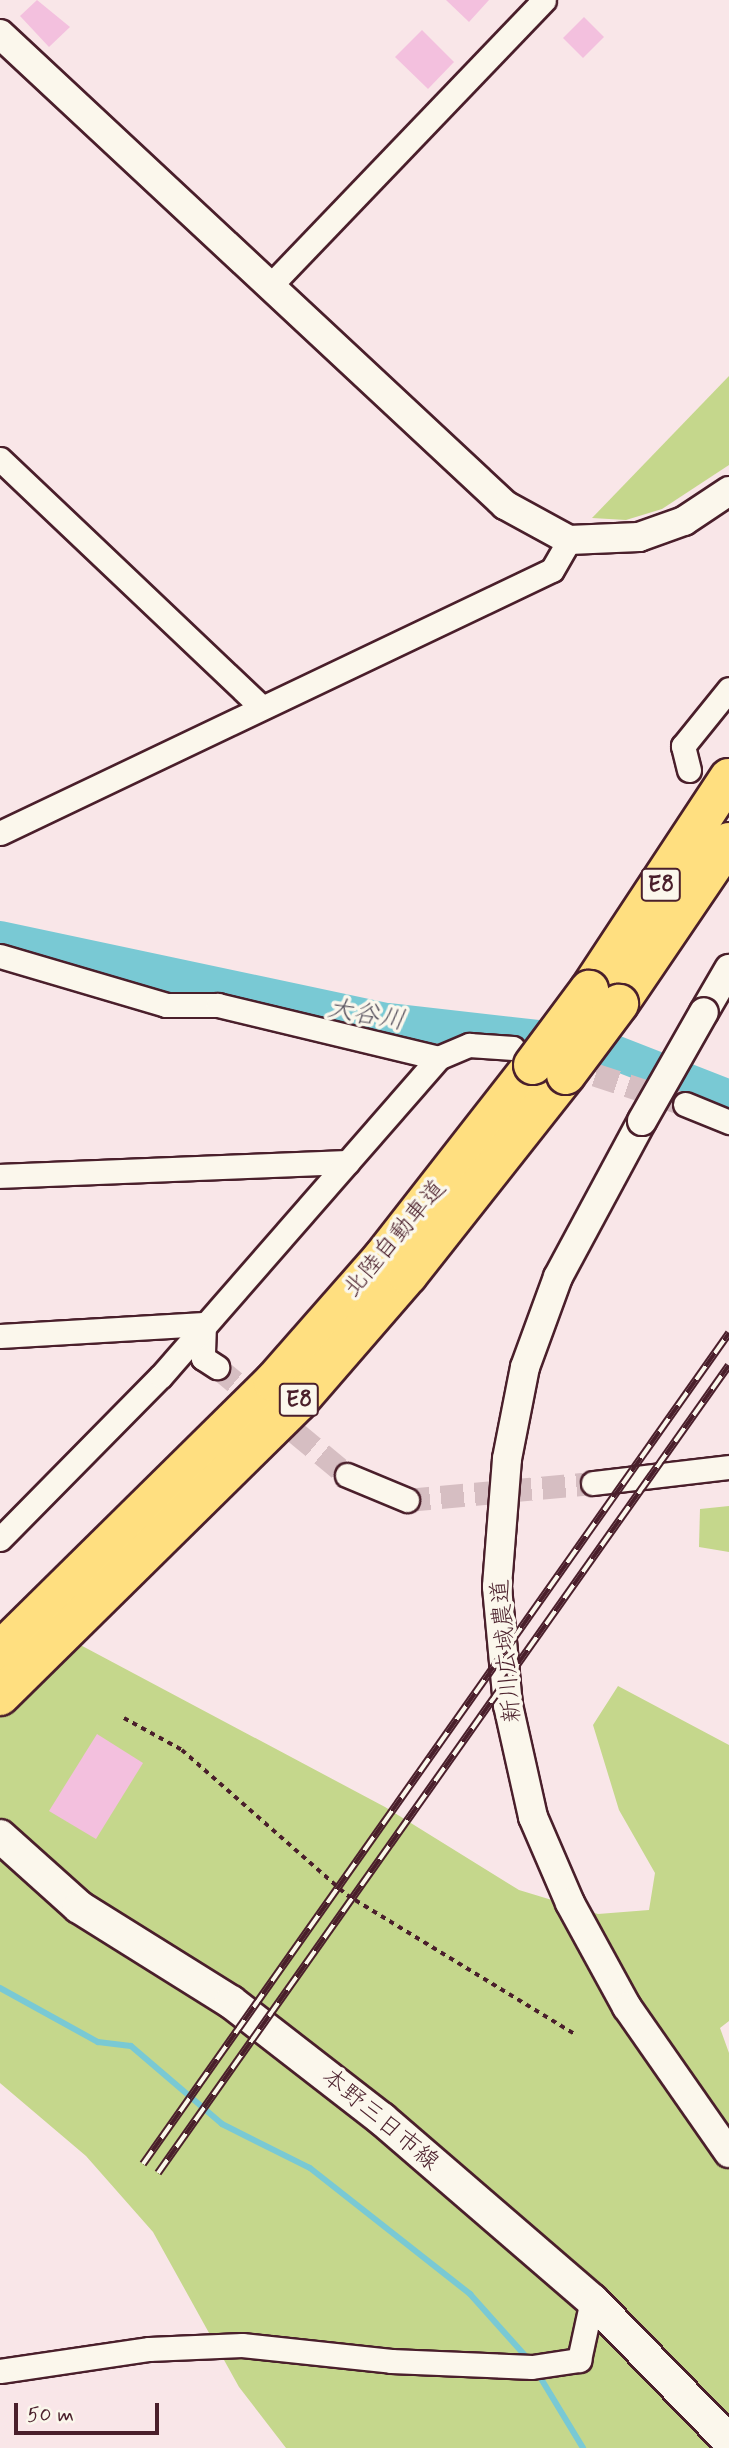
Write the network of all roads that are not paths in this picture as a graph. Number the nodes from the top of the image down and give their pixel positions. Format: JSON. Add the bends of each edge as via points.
{"nodes":[{"id":1,"x":544,"y":0,"type":"edge"},
{"id":2,"x":0,"y":34,"type":"edge"},
{"id":3,"x":269,"y":287,"type":"junction"},
{"id":4,"x":0,"y":459,"type":"edge"},
{"id":5,"x":729,"y":491,"type":"edge"},
{"id":6,"x":569,"y":540,"type":"junction"},
{"id":7,"x":729,"y":689,"type":"edge"},
{"id":8,"x":260,"y":706,"type":"junction"},
{"id":9,"x":689,"y":770,"type":"dead end"},
{"id":10,"x":729,"y":778,"type":"edge"},
{"id":11,"x":0,"y":833,"type":"edge"},
{"id":12,"x":729,"y":842,"type":"edge"},
{"id":13,"x":0,"y":956,"type":"edge"},
{"id":14,"x":719,"y":995,"type":"edge"},
{"id":15,"x":604,"y":997,"type":"junction"},
{"id":16,"x":438,"y":1058,"type":"junction"},
{"id":17,"x":537,"y":1063,"type":"junction"},
{"id":18,"x":685,"y":1104,"type":"tunnel mouth"},
{"id":19,"x":729,"y":1122,"type":"edge"},
{"id":20,"x":348,"y":1162,"type":"junction"},
{"id":21,"x":0,"y":1176,"type":"edge"},
{"id":22,"x":204,"y":1324,"type":"junction"},
{"id":23,"x":0,"y":1336,"type":"edge"},
{"id":24,"x":217,"y":1367,"type":"tunnel mouth"},
{"id":25,"x":729,"y":1467,"type":"edge"},
{"id":26,"x":347,"y":1475,"type":"tunnel mouth"},
{"id":27,"x":593,"y":1483,"type":"tunnel mouth"},
{"id":28,"x":407,"y":1500,"type":"tunnel mouth"},
{"id":29,"x":0,"y":1539,"type":"edge"},
{"id":30,"x":0,"y":1651,"type":"edge"},
{"id":31,"x":0,"y":1696,"type":"edge"},
{"id":32,"x":0,"y":1836,"type":"edge"},
{"id":33,"x":729,"y":2153,"type":"edge"},
{"id":34,"x":592,"y":2300,"type":"junction"},
{"id":35,"x":3,"y":2375,"type":"edge"},
{"id":36,"x":729,"y":2441,"type":"edge"}],
"edges":[{"from":1,"to":3,"type":"street"},
{"from":2,"to":3,"type":"street"},
{"from":3,"to":6,"type":"street","via":[[505,505]]},
{"from":4,"to":8,"type":"street"},
{"from":5,"to":6,"type":"street","via":[[684,521],[639,537]]},
{"from":6,"to":8,"type":"street","via":[[552,570]]},
{"from":7,"to":9,"type":"street","via":[[683,746],[682,760]]},
{"from":8,"to":11,"type":"street"},
{"from":10,"to":15,"type":"highway","name":"北陸自動車道","number":"E8"},
{"from":12,"to":15,"type":"highway","name":"北陸自動車道","number":"E8"},
{"from":13,"to":16,"type":"street","via":[[166,1004],[218,1005]]},
{"from":14,"to":33,"type":"street","name":"新川広域農道","bridge":true,"via":[[642,1121],[558,1277],[525,1367],[507,1459],[499,1600],[508,1705],[533,1817],[570,1903],[627,2007]]},
{"from":15,"to":17,"type":"highway","name":"北陸自動車道","number":"E8","bridge":true},
{"from":16,"to":17,"type":"street","via":[[469,1045]]},
{"from":16,"to":20,"type":"street"},
{"from":17,"to":30,"type":"highway","name":"北陸自動車道","number":"E8","via":[[382,1258],[272,1382]]},
{"from":17,"to":31,"type":"highway","name":"北陸自動車道","number":"E8","via":[[425,1255],[298,1402]]},
{"from":18,"to":19,"type":"street"},
{"from":20,"to":21,"type":"street"},
{"from":20,"to":22,"type":"street"},
{"from":22,"to":23,"type":"street"},
{"from":22,"to":24,"type":"street","via":[[203,1358]]},
{"from":22,"to":29,"type":"street"},
{"from":25,"to":27,"type":"street"},
{"from":26,"to":28,"type":"street"},
{"from":32,"to":34,"type":"main road","name":"本野三日市線","via":[[79,1907],[277,2036]]},
{"from":34,"to":35,"type":"street","via":[[579,2360],[531,2367],[242,2345],[149,2349]]},
{"from":34,"to":36,"type":"main road","name":"本野三日市線"}]}
